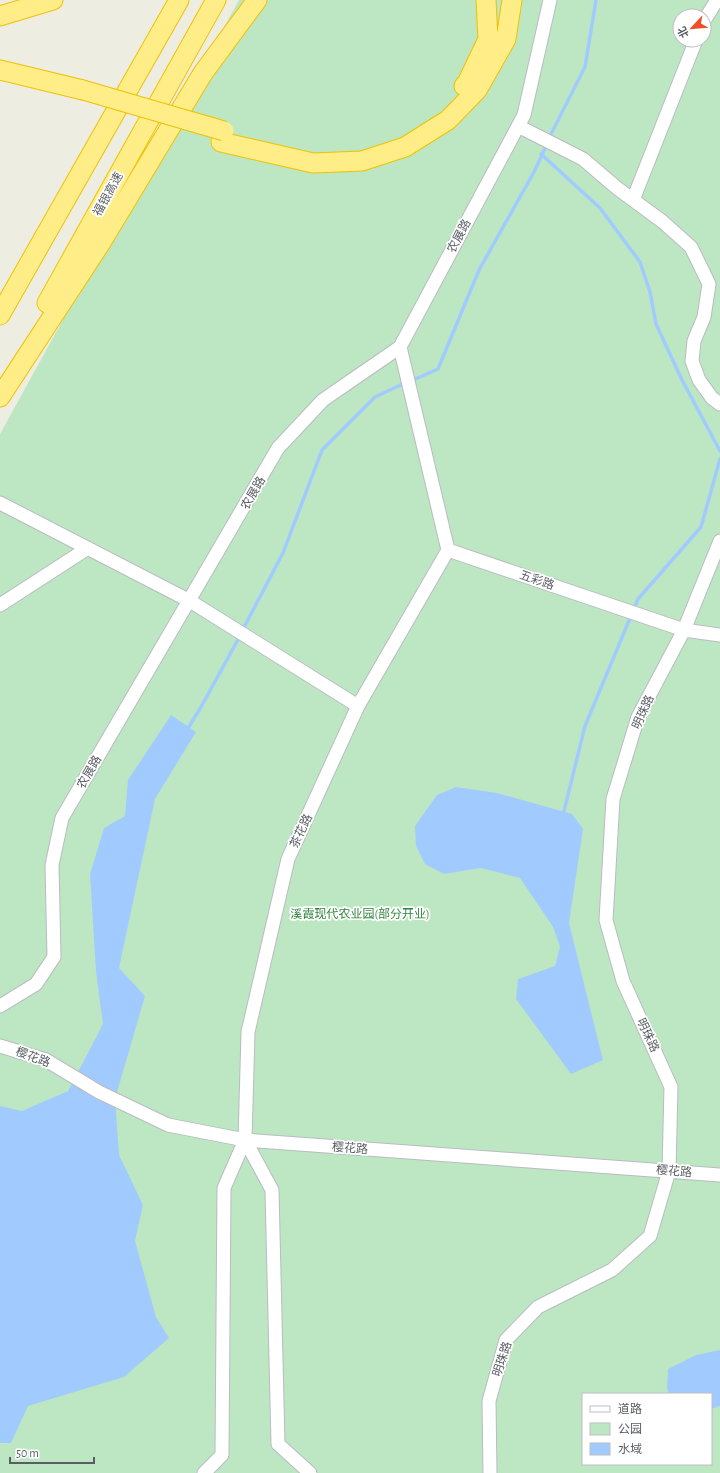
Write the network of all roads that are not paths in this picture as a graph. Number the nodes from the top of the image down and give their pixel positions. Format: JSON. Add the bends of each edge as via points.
{"nodes":[{"id":1,"x":53,"y":0,"type":"edge"},
{"id":2,"x":179,"y":0,"type":"edge"},
{"id":3,"x":216,"y":0,"type":"edge"},
{"id":4,"x":257,"y":0,"type":"edge"},
{"id":5,"x":486,"y":0,"type":"edge"},
{"id":6,"x":512,"y":0,"type":"edge"},
{"id":7,"x":550,"y":0,"type":"edge"},
{"id":8,"x":0,"y":16,"type":"edge"},
{"id":9,"x":693,"y":48,"type":"edge"},
{"id":10,"x":0,"y":70,"type":"edge"},
{"id":11,"x":0,"y":84,"type":"edge"},
{"id":12,"x":82,"y":96,"type":"junction"},
{"id":13,"x":518,"y":126,"type":"junction"},
{"id":14,"x":222,"y":136,"type":"junction"},
{"id":15,"x":633,"y":200,"type":"junction"},
{"id":16,"x":0,"y":315,"type":"edge"},
{"id":17,"x":400,"y":347,"type":"junction"},
{"id":18,"x":0,"y":388,"type":"edge"},
{"id":19,"x":0,"y":397,"type":"edge"},
{"id":20,"x":720,"y":404,"type":"edge"},
{"id":21,"x":0,"y":503,"type":"edge"},
{"id":22,"x":720,"y":541,"type":"edge"},
{"id":23,"x":88,"y":548,"type":"junction"},
{"id":24,"x":448,"y":550,"type":"junction"},
{"id":25,"x":190,"y":601,"type":"junction"},
{"id":26,"x":0,"y":605,"type":"edge"},
{"id":27,"x":684,"y":630,"type":"junction"},
{"id":28,"x":720,"y":635,"type":"edge"},
{"id":29,"x":358,"y":706,"type":"junction"},
{"id":30,"x":0,"y":1006,"type":"edge"},
{"id":31,"x":0,"y":1046,"type":"edge"},
{"id":32,"x":245,"y":1140,"type":"junction"},
{"id":33,"x":669,"y":1171,"type":"junction"},
{"id":34,"x":720,"y":1175,"type":"edge"},
{"id":35,"x":204,"y":1473,"type":"edge"},
{"id":36,"x":310,"y":1473,"type":"edge"},
{"id":37,"x":490,"y":1473,"type":"edge"}],
"edges":[{"from":1,"to":8,"type":"highway"},
{"from":2,"to":16,"type":"highway"},
{"from":3,"to":18,"type":"highway","name":"福银高速"},
{"from":4,"to":19,"type":"highway","via":[[203,73],[100,244]]},
{"from":5,"to":14,"type":"highway","via":[[488,39],[467,83],[441,111],[400,136],[360,149],[314,151]]},
{"from":6,"to":14,"type":"highway","via":[[506,39],[477,90],[448,120],[405,147],[362,161],[313,163]]},
{"from":7,"to":13,"type":"street","name":"农展路","via":[[524,115]]},
{"from":9,"to":15,"type":"street"},
{"from":10,"to":12,"type":"highway"},
{"from":11,"to":12,"type":"highway"},
{"from":12,"to":14,"type":"highway","bridge":true},
{"from":13,"to":15,"type":"street","via":[[583,159]]},
{"from":13,"to":17,"type":"street","name":"农展路"},
{"from":15,"to":20,"type":"street","via":[[691,247],[709,284],[704,317],[694,341],[692,361],[699,380],[712,398]]},
{"from":17,"to":24,"type":"street"},
{"from":17,"to":25,"type":"street","name":"农展路","via":[[323,400],[278,448]]},
{"from":21,"to":23,"type":"street"},
{"from":22,"to":27,"type":"street","name":"明珠路"},
{"from":23,"to":25,"type":"street"},
{"from":23,"to":26,"type":"street"},
{"from":24,"to":27,"type":"street","name":"五彩路"},
{"from":24,"to":29,"type":"street","name":"茶花路"},
{"from":25,"to":29,"type":"street"},
{"from":25,"to":30,"type":"street","name":"农展路","via":[[62,818],[52,865],[54,957],[36,984]]},
{"from":27,"to":28,"type":"street"},
{"from":27,"to":33,"type":"street","name":"明珠路","via":[[638,717],[612,799],[606,920],[623,981],[672,1087]]},
{"from":29,"to":32,"type":"street","name":"茶花路","via":[[288,859],[248,1032]]},
{"from":31,"to":32,"type":"street","name":"樱花路","via":[[46,1060],[99,1092],[168,1125]]},
{"from":32,"to":33,"type":"street","name":"樱花路"},
{"from":32,"to":35,"type":"street","via":[[224,1188],[222,1455]]},
{"from":32,"to":36,"type":"street","via":[[272,1190],[278,1444]]},
{"from":33,"to":34,"type":"street","name":"樱花路"},
{"from":33,"to":37,"type":"street","name":"明珠路","via":[[650,1236],[612,1270],[538,1307],[506,1340],[489,1401]]}]}
